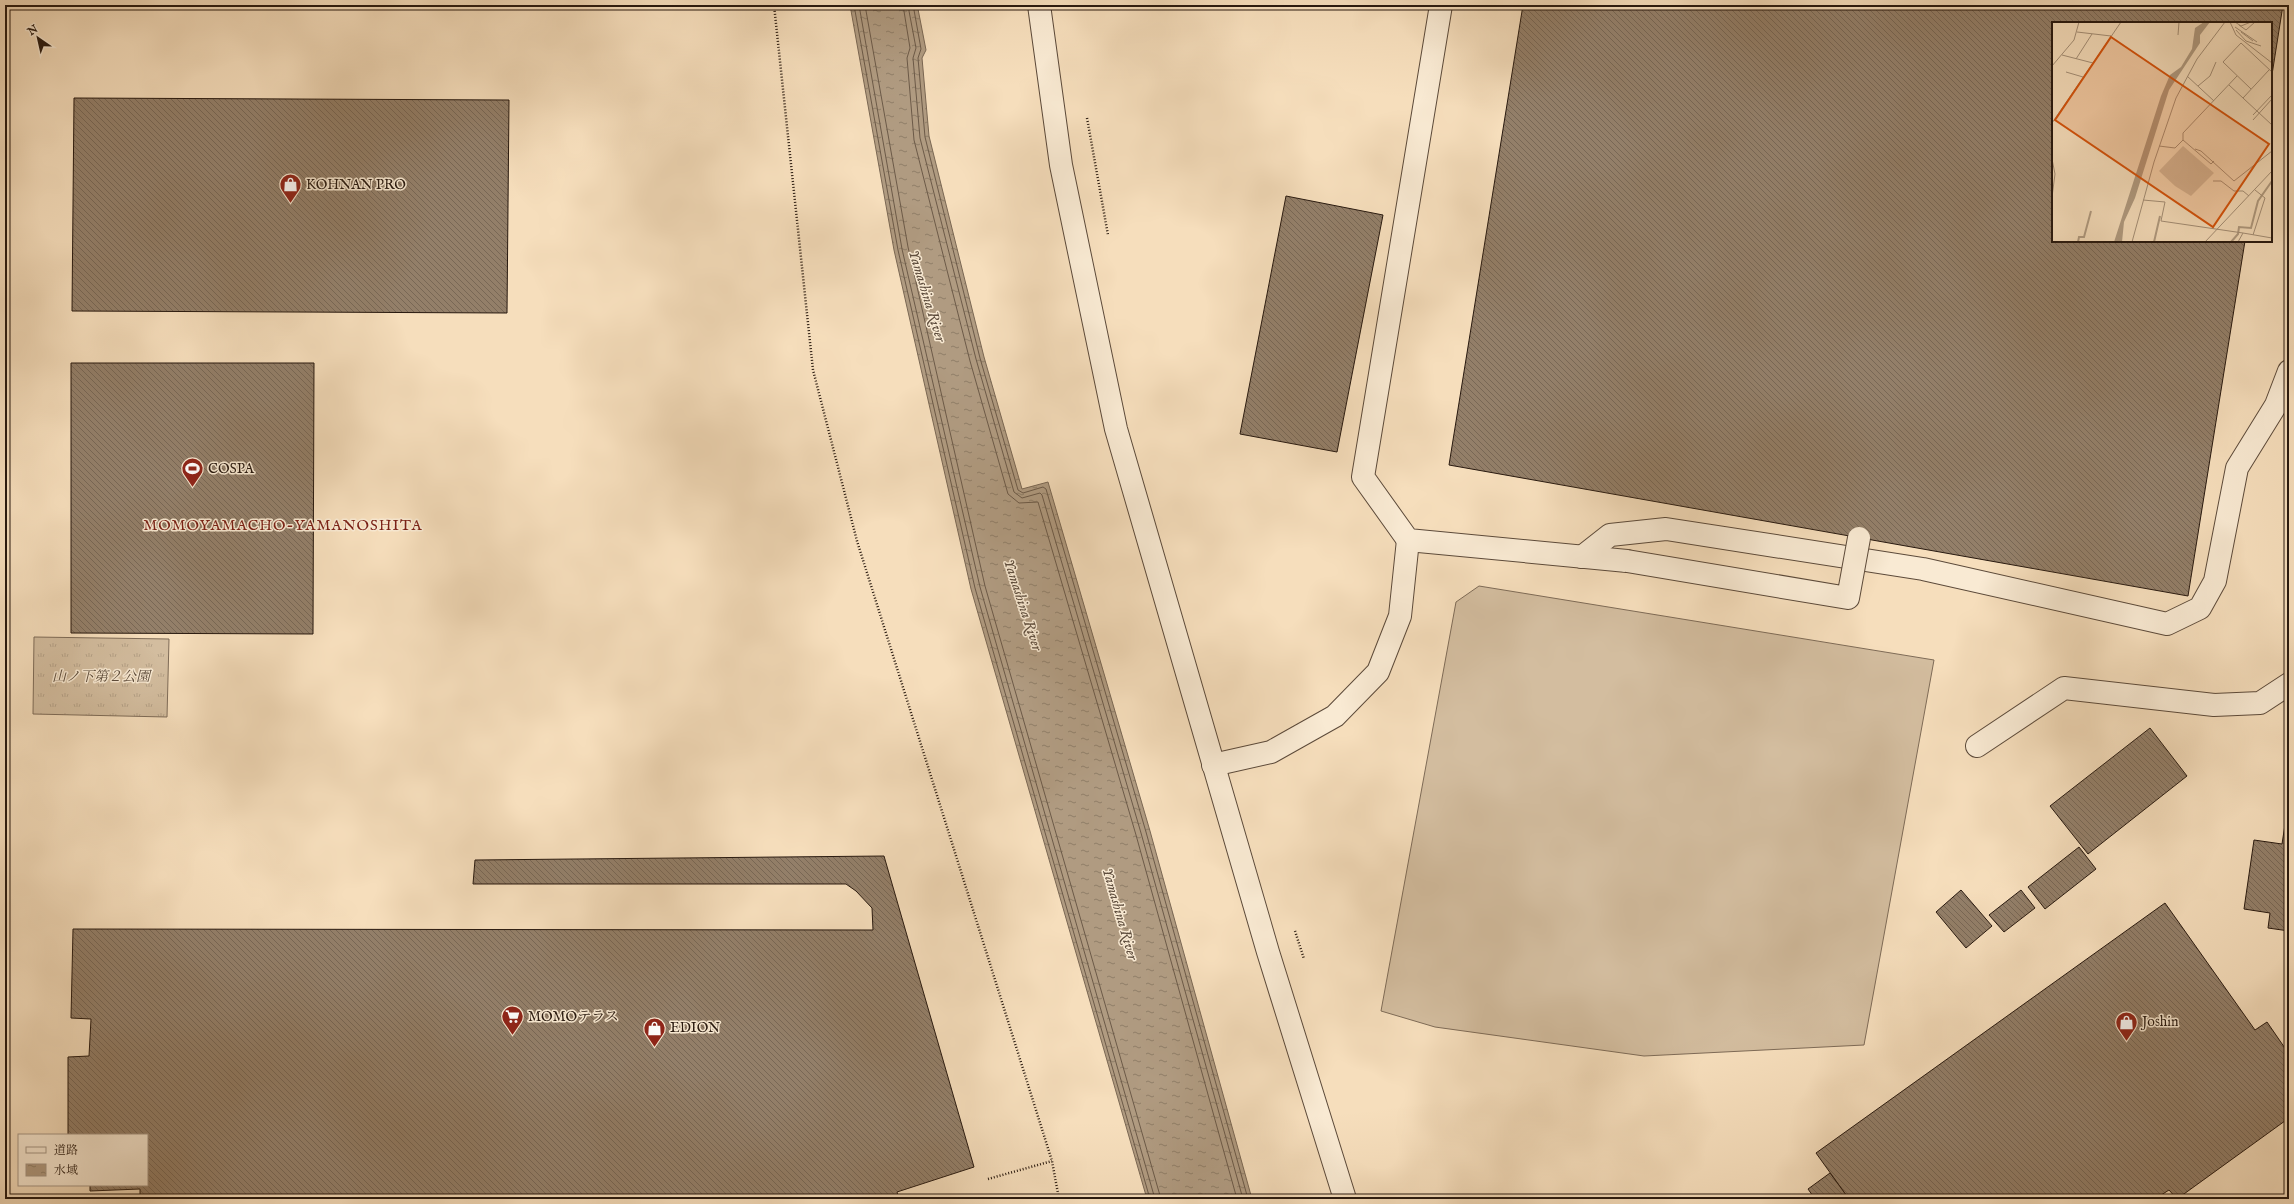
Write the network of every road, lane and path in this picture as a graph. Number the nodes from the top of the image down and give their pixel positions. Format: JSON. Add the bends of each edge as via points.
{"nodes":[{"id":1,"x":774,"y":5,"type":"edge"},
{"id":2,"x":1039,"y":5,"type":"edge"},
{"id":3,"x":1441,"y":5,"type":"edge"},
{"id":4,"x":1086,"y":114,"type":"dead end"},
{"id":5,"x":1109,"y":236,"type":"dead end"},
{"id":6,"x":2289,"y":371,"type":"edge"},
{"id":7,"x":1859,"y":538,"type":"dead end"},
{"id":8,"x":1408,"y":540,"type":"junction"},
{"id":9,"x":1582,"y":557,"type":"junction"},
{"id":10,"x":2289,"y":684,"type":"edge"},
{"id":11,"x":1977,"y":746,"type":"dead end"},
{"id":12,"x":1213,"y":765,"type":"junction"},
{"id":13,"x":1294,"y":925,"type":"dead end"},
{"id":14,"x":1305,"y":963,"type":"dead end"},
{"id":15,"x":1052,"y":1161,"type":"junction"},
{"id":16,"x":988,"y":1179,"type":"dead end"},
{"id":17,"x":1059,"y":1199,"type":"edge"},
{"id":18,"x":1345,"y":1199,"type":"edge"}],
"edges":[{"from":1,"to":15,"type":"path","via":[[813,370],[857,541]]},
{"from":2,"to":12,"type":"street","via":[[1061,165],[1116,429]]},
{"from":3,"to":8,"type":"street","via":[[1363,477]]},
{"from":4,"to":5,"type":"path"},
{"from":6,"to":9,"type":"street","via":[[2276,405],[2237,468],[2215,581],[2200,608],[2167,624],[1923,569],[1666,529],[1610,535]]},
{"from":7,"to":9,"type":"street","bridge":true,"via":[[1848,598],[1626,561]]},
{"from":8,"to":9,"type":"street"},
{"from":8,"to":12,"type":"street","via":[[1400,616],[1378,672],[1335,716],[1271,752]]},
{"from":10,"to":11,"type":"street","via":[[2260,703],[2214,705],[2064,688]]},
{"from":12,"to":18,"type":"street"},
{"from":13,"to":14,"type":"path"},
{"from":15,"to":16,"type":"path"},
{"from":15,"to":17,"type":"path"}]}
